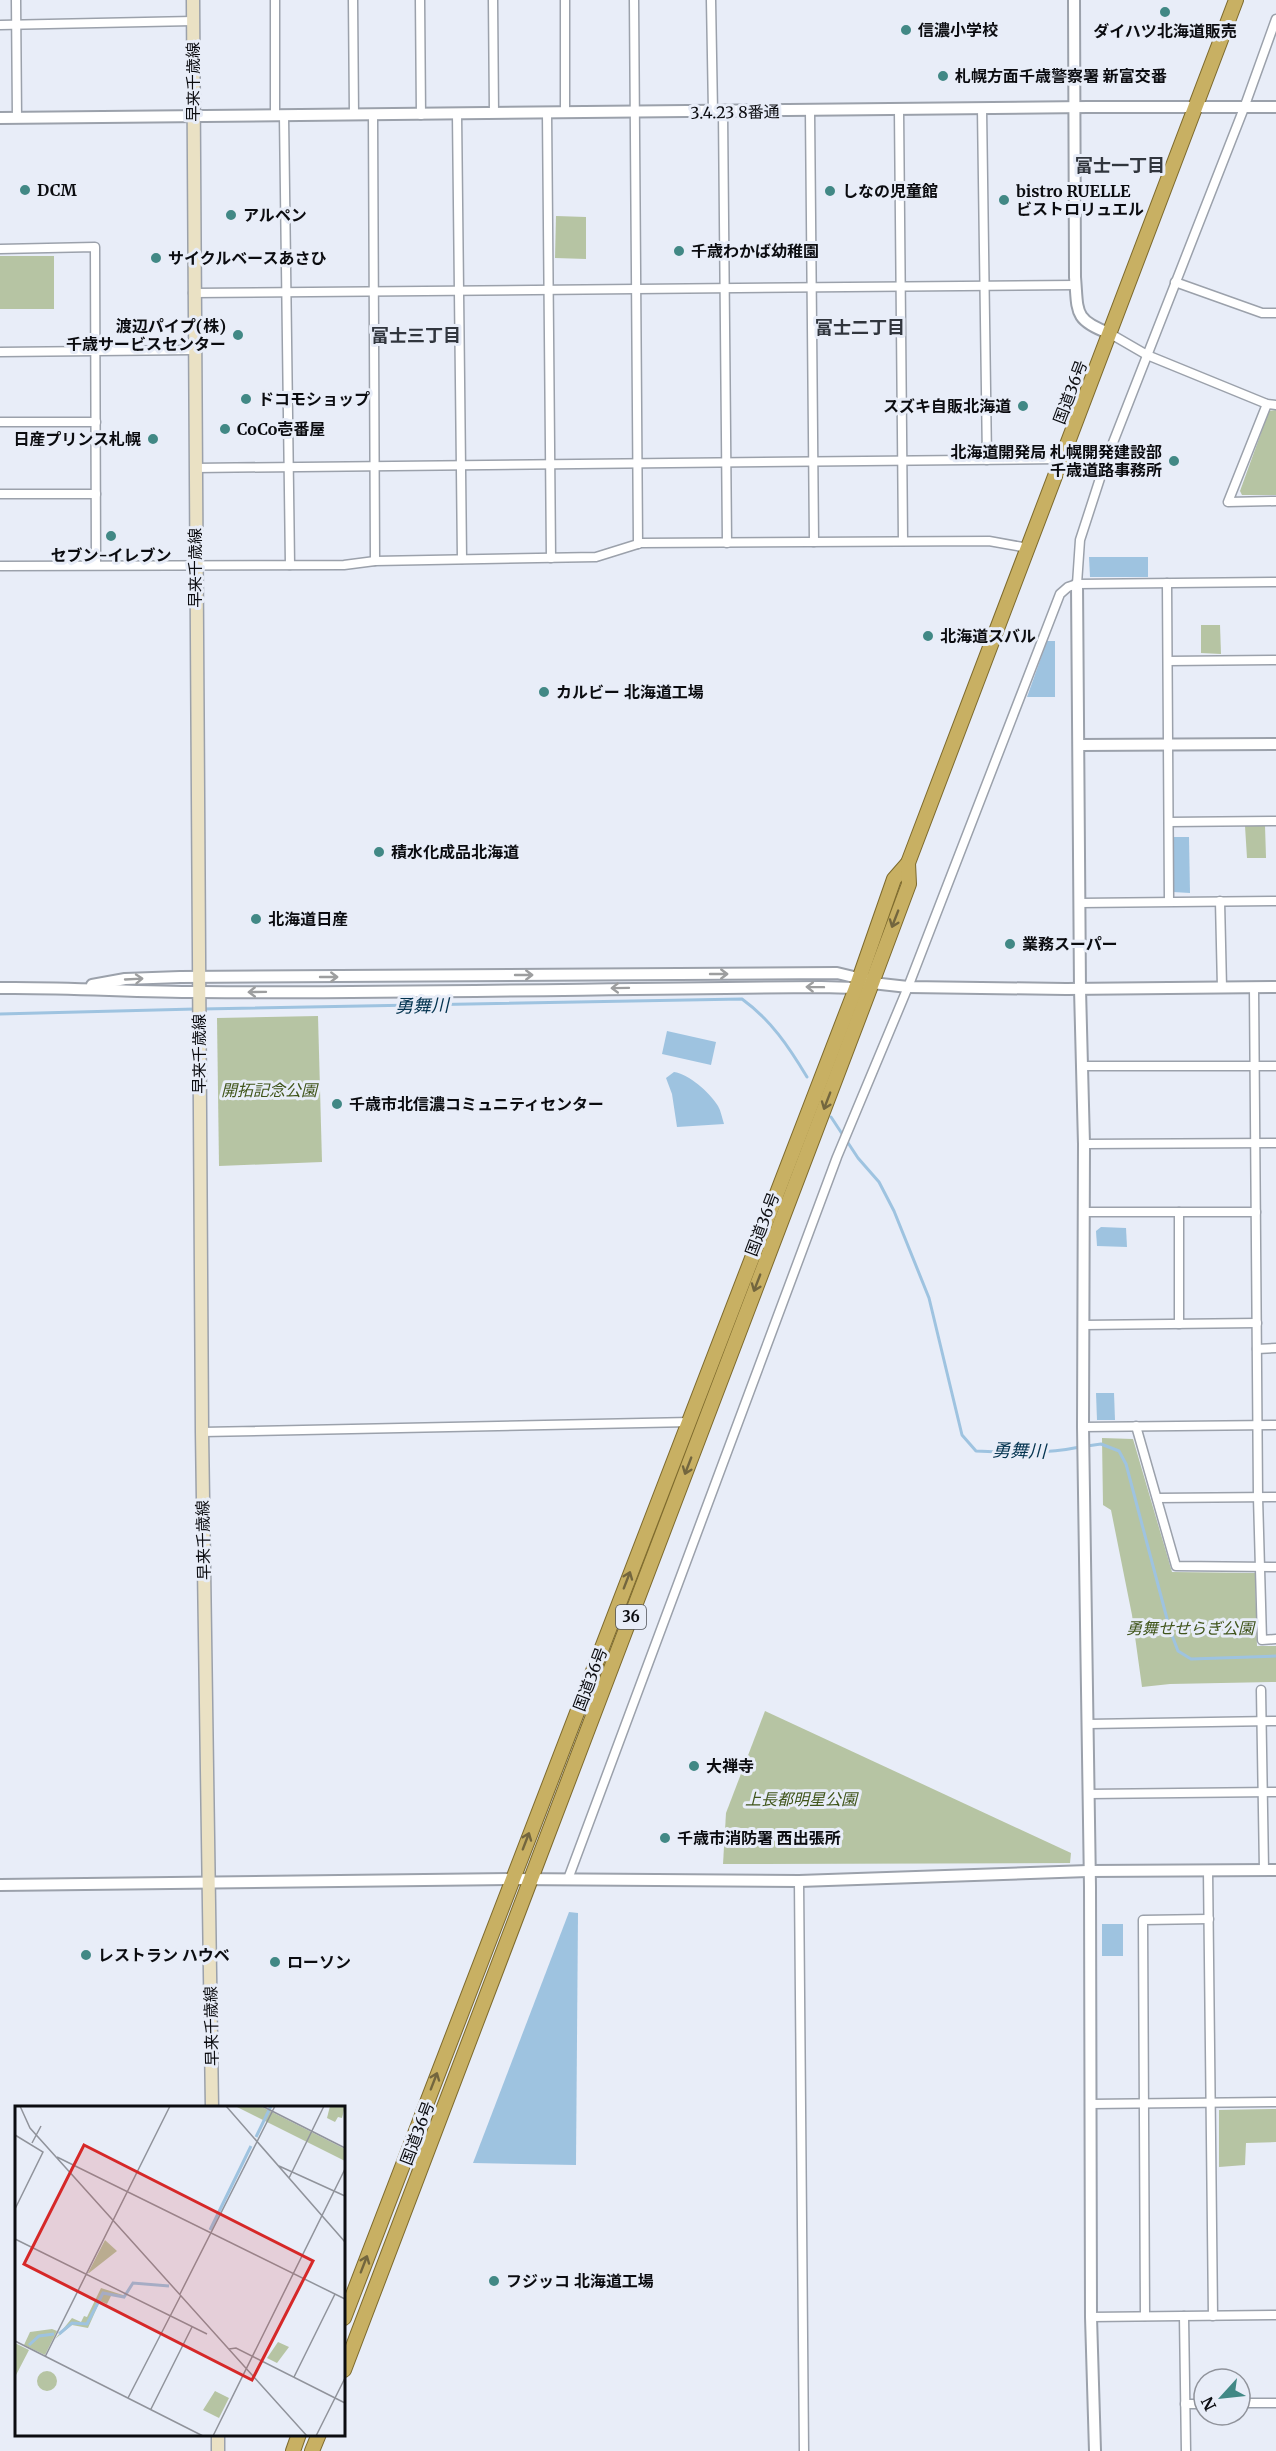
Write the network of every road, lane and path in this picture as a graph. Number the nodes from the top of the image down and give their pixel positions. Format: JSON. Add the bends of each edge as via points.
{"nodes":[{"id":1,"x":16,"y":0,"type":"edge"},
{"id":2,"x":192,"y":0,"type":"edge"},
{"id":3,"x":275,"y":0,"type":"edge"},
{"id":4,"x":353,"y":0,"type":"edge"},
{"id":5,"x":420,"y":0,"type":"edge"},
{"id":6,"x":493,"y":0,"type":"edge"},
{"id":7,"x":565,"y":0,"type":"edge"},
{"id":8,"x":634,"y":0,"type":"edge"},
{"id":9,"x":711,"y":0,"type":"edge"},
{"id":10,"x":1074,"y":0,"type":"edge"},
{"id":11,"x":1236,"y":0,"type":"edge"},
{"id":12,"x":1276,"y":19,"type":"edge"},
{"id":13,"x":193,"y":21,"type":"junction"},
{"id":14,"x":0,"y":25,"type":"edge"},
{"id":15,"x":16,"y":25,"type":"junction"},
{"id":16,"x":1076,"y":107,"type":"junction"},
{"id":17,"x":1195,"y":107,"type":"junction"},
{"id":18,"x":1276,"y":107,"type":"edge"},
{"id":19,"x":1244,"y":108,"type":"junction"},
{"id":20,"x":982,"y":109,"type":"junction"},
{"id":21,"x":899,"y":110,"type":"junction"},
{"id":22,"x":810,"y":111,"type":"junction"},
{"id":23,"x":718,"y":112,"type":"junction"},
{"id":24,"x":546,"y":113,"type":"junction"},
{"id":25,"x":565,"y":113,"type":"junction"},
{"id":26,"x":635,"y":113,"type":"junction"},
{"id":27,"x":458,"y":114,"type":"junction"},
{"id":28,"x":494,"y":114,"type":"junction"},
{"id":29,"x":354,"y":115,"type":"junction"},
{"id":30,"x":373,"y":115,"type":"junction"},
{"id":31,"x":421,"y":115,"type":"junction"},
{"id":32,"x":279,"y":116,"type":"junction"},
{"id":33,"x":193,"y":117,"type":"junction"},
{"id":34,"x":0,"y":118,"type":"edge"},
{"id":35,"x":17,"y":118,"type":"junction"},
{"id":36,"x":0,"y":249,"type":"edge"},
{"id":37,"x":1175,"y":282,"type":"junction"},
{"id":38,"x":1076,"y":285,"type":"junction"},
{"id":39,"x":984,"y":286,"type":"junction"},
{"id":40,"x":810,"y":287,"type":"junction"},
{"id":41,"x":899,"y":287,"type":"junction"},
{"id":42,"x":724,"y":288,"type":"junction"},
{"id":43,"x":637,"y":289,"type":"junction"},
{"id":44,"x":461,"y":290,"type":"junction"},
{"id":45,"x":549,"y":290,"type":"junction"},
{"id":46,"x":374,"y":291,"type":"junction"},
{"id":47,"x":193,"y":292,"type":"junction"},
{"id":48,"x":287,"y":292,"type":"junction"},
{"id":49,"x":1276,"y":313,"type":"edge"},
{"id":50,"x":1109,"y":333,"type":"junction"},
{"id":51,"x":194,"y":350,"type":"junction"},
{"id":52,"x":96,"y":351,"type":"junction"},
{"id":53,"x":0,"y":352,"type":"edge"},
{"id":54,"x":1147,"y":355,"type":"junction"},
{"id":55,"x":1272,"y":404,"type":"edge"},
{"id":56,"x":0,"y":422,"type":"edge"},
{"id":57,"x":96,"y":422,"type":"junction"},
{"id":58,"x":1063,"y":455,"type":"junction"},
{"id":59,"x":987,"y":460,"type":"junction"},
{"id":60,"x":900,"y":461,"type":"junction"},
{"id":61,"x":813,"y":462,"type":"junction"},
{"id":62,"x":725,"y":463,"type":"junction"},
{"id":63,"x":638,"y":464,"type":"junction"},
{"id":64,"x":552,"y":465,"type":"junction"},
{"id":65,"x":376,"y":466,"type":"junction"},
{"id":66,"x":462,"y":466,"type":"junction"},
{"id":67,"x":288,"y":467,"type":"junction"},
{"id":68,"x":195,"y":468,"type":"junction"},
{"id":69,"x":1103,"y":468,"type":"junction"},
{"id":70,"x":0,"y":494,"type":"edge"},
{"id":71,"x":96,"y":494,"type":"junction"},
{"id":72,"x":1276,"y":501,"type":"edge"},
{"id":73,"x":903,"y":541,"type":"junction"},
{"id":74,"x":814,"y":542,"type":"junction"},
{"id":75,"x":727,"y":543,"type":"junction"},
{"id":76,"x":638,"y":544,"type":"junction"},
{"id":77,"x":1028,"y":548,"type":"junction"},
{"id":78,"x":551,"y":558,"type":"junction"},
{"id":79,"x":462,"y":559,"type":"junction"},
{"id":80,"x":375,"y":561,"type":"junction"},
{"id":81,"x":195,"y":564,"type":"junction"},
{"id":82,"x":96,"y":565,"type":"junction"},
{"id":83,"x":290,"y":565,"type":"junction"},
{"id":84,"x":0,"y":566,"type":"edge"},
{"id":85,"x":1276,"y":582,"type":"edge"},
{"id":86,"x":1167,"y":583,"type":"junction"},
{"id":87,"x":1077,"y":584,"type":"junction"},
{"id":88,"x":1276,"y":660,"type":"edge"},
{"id":89,"x":1168,"y":661,"type":"junction"},
{"id":90,"x":1169,"y":744,"type":"junction"},
{"id":91,"x":1276,"y":744,"type":"edge"},
{"id":92,"x":1079,"y":745,"type":"junction"},
{"id":93,"x":1276,"y":820,"type":"edge"},
{"id":94,"x":1169,"y":822,"type":"junction"},
{"id":95,"x":1169,"y":901,"type":"junction"},
{"id":96,"x":1220,"y":901,"type":"junction"},
{"id":97,"x":1276,"y":901,"type":"edge"},
{"id":98,"x":1080,"y":903,"type":"junction"},
{"id":99,"x":200,"y":977,"type":"junction"},
{"id":100,"x":863,"y":983,"type":"junction"},
{"id":101,"x":76,"y":987,"type":"junction"},
{"id":102,"x":908,"y":987,"type":"junction"},
{"id":103,"x":1276,"y":987,"type":"edge"},
{"id":104,"x":0,"y":988,"type":"edge"},
{"id":105,"x":1222,"y":988,"type":"junction"},
{"id":106,"x":1254,"y":988,"type":"junction"},
{"id":107,"x":1080,"y":989,"type":"junction"},
{"id":108,"x":199,"y":1004,"type":"junction"},
{"id":109,"x":1083,"y":1066,"type":"junction"},
{"id":110,"x":1255,"y":1066,"type":"junction"},
{"id":111,"x":1276,"y":1066,"type":"edge"},
{"id":112,"x":1256,"y":1143,"type":"junction"},
{"id":113,"x":1276,"y":1143,"type":"edge"},
{"id":114,"x":1084,"y":1144,"type":"junction"},
{"id":115,"x":1083,"y":1212,"type":"junction"},
{"id":116,"x":1179,"y":1212,"type":"junction"},
{"id":117,"x":1256,"y":1212,"type":"junction"},
{"id":118,"x":1257,"y":1323,"type":"junction"},
{"id":119,"x":1179,"y":1324,"type":"junction"},
{"id":120,"x":1083,"y":1325,"type":"junction"},
{"id":121,"x":1257,"y":1348,"type":"junction"},
{"id":122,"x":1276,"y":1348,"type":"edge"},
{"id":123,"x":689,"y":1420,"type":"junction"},
{"id":124,"x":1257,"y":1425,"type":"junction"},
{"id":125,"x":1276,"y":1425,"type":"edge"},
{"id":126,"x":1136,"y":1426,"type":"junction"},
{"id":127,"x":702,"y":1429,"type":"junction"},
{"id":128,"x":1083,"y":1431,"type":"junction"},
{"id":129,"x":202,"y":1432,"type":"junction"},
{"id":130,"x":1258,"y":1497,"type":"junction"},
{"id":131,"x":1276,"y":1497,"type":"edge"},
{"id":132,"x":1157,"y":1498,"type":"junction"},
{"id":133,"x":1276,"y":1567,"type":"edge"},
{"id":134,"x":1260,"y":1568,"type":"junction"},
{"id":135,"x":1276,"y":1639,"type":"edge"},
{"id":136,"x":1261,"y":1690,"type":"dead end"},
{"id":137,"x":1276,"y":1721,"type":"edge"},
{"id":138,"x":1262,"y":1722,"type":"junction"},
{"id":139,"x":1088,"y":1724,"type":"junction"},
{"id":140,"x":1263,"y":1792,"type":"junction"},
{"id":141,"x":1276,"y":1792,"type":"edge"},
{"id":142,"x":1088,"y":1794,"type":"junction"},
{"id":143,"x":1208,"y":1870,"type":"junction"},
{"id":144,"x":1264,"y":1870,"type":"junction"},
{"id":145,"x":1276,"y":1870,"type":"edge"},
{"id":146,"x":1088,"y":1871,"type":"junction"},
{"id":147,"x":568,"y":1879,"type":"junction"},
{"id":148,"x":511,"y":1880,"type":"junction"},
{"id":149,"x":531,"y":1880,"type":"junction"},
{"id":150,"x":799,"y":1881,"type":"junction"},
{"id":151,"x":209,"y":1883,"type":"junction"},
{"id":152,"x":0,"y":1884,"type":"edge"},
{"id":153,"x":1209,"y":1919,"type":"junction"},
{"id":154,"x":1211,"y":2102,"type":"junction"},
{"id":155,"x":1276,"y":2102,"type":"edge"},
{"id":156,"x":1143,"y":2103,"type":"junction"},
{"id":157,"x":1090,"y":2104,"type":"junction"},
{"id":158,"x":212,"y":2106,"type":"edge"},
{"id":159,"x":345,"y":2315,"type":"edge"},
{"id":160,"x":1276,"y":2315,"type":"edge"},
{"id":161,"x":1145,"y":2316,"type":"junction"},
{"id":162,"x":1184,"y":2316,"type":"junction"},
{"id":163,"x":1213,"y":2316,"type":"junction"},
{"id":164,"x":1091,"y":2317,"type":"junction"},
{"id":165,"x":345,"y":2367,"type":"edge"},
{"id":166,"x":1252,"y":2403,"type":"edge"},
{"id":167,"x":1276,"y":2403,"type":"edge"},
{"id":168,"x":1185,"y":2404,"type":"junction"},
{"id":169,"x":1192,"y":2404,"type":"edge"},
{"id":170,"x":298,"y":2436,"type":"edge"},
{"id":171,"x":318,"y":2436,"type":"edge"},
{"id":172,"x":293,"y":2451,"type":"edge"},
{"id":173,"x":312,"y":2451,"type":"edge"},
{"id":174,"x":804,"y":2451,"type":"edge"},
{"id":175,"x":1095,"y":2451,"type":"edge"},
{"id":176,"x":1185,"y":2451,"type":"edge"}],
"edges":[{"from":1,"to":15,"type":"street"},
{"from":2,"to":13,"type":"main road","name":"早来千歳線"},
{"from":3,"to":32,"type":"street"},
{"from":4,"to":29,"type":"street"},
{"from":5,"to":31,"type":"street"},
{"from":6,"to":28,"type":"street"},
{"from":7,"to":25,"type":"street"},
{"from":8,"to":26,"type":"street"},
{"from":9,"to":23,"type":"street"},
{"from":10,"to":16,"type":"street"},
{"from":11,"to":17,"type":"highway","name":"国道36号","number":"36"},
{"from":12,"to":19,"type":"street"},
{"from":13,"to":15,"type":"street"},
{"from":13,"to":33,"type":"main road","name":"早来千歳線"},
{"from":14,"to":15,"type":"street"},
{"from":15,"to":35,"type":"street"},
{"from":16,"to":17,"type":"street","name":"3.4.23 8番通"},
{"from":16,"to":20,"type":"street","name":"3.4.23 8番通"},
{"from":16,"to":38,"type":"street"},
{"from":17,"to":19,"type":"street","name":"3.4.23 8番通"},
{"from":17,"to":50,"type":"highway","name":"国道36号","number":"36"},
{"from":18,"to":19,"type":"street","name":"3.4.23 8番通"},
{"from":19,"to":37,"type":"street"},
{"from":20,"to":21,"type":"street","name":"3.4.23 8番通"},
{"from":20,"to":39,"type":"street"},
{"from":21,"to":22,"type":"street","name":"3.4.23 8番通"},
{"from":21,"to":41,"type":"street"},
{"from":22,"to":23,"type":"street","name":"3.4.23 8番通"},
{"from":22,"to":40,"type":"street"},
{"from":23,"to":26,"type":"street","name":"3.4.23 8番通"},
{"from":23,"to":42,"type":"street"},
{"from":24,"to":25,"type":"street","name":"3.4.23 8番通"},
{"from":24,"to":28,"type":"street","name":"3.4.23 8番通"},
{"from":24,"to":45,"type":"street"},
{"from":25,"to":26,"type":"street","name":"3.4.23 8番通"},
{"from":26,"to":43,"type":"street"},
{"from":27,"to":28,"type":"street","name":"3.4.23 8番通"},
{"from":27,"to":31,"type":"street","name":"3.4.23 8番通"},
{"from":27,"to":44,"type":"street"},
{"from":29,"to":30,"type":"street","name":"3.4.23 8番通"},
{"from":29,"to":32,"type":"street","name":"3.4.23 8番通"},
{"from":30,"to":31,"type":"street","name":"3.4.23 8番通"},
{"from":30,"to":46,"type":"street"},
{"from":32,"to":33,"type":"street","name":"3.4.23 8番通"},
{"from":32,"to":48,"type":"street"},
{"from":33,"to":35,"type":"street","name":"3.4.23 8番通"},
{"from":33,"to":47,"type":"main road","name":"早来千歳線"},
{"from":34,"to":35,"type":"street","name":"3.4.23 8番通"},
{"from":36,"to":52,"type":"street","via":[[95,247]]},
{"from":37,"to":49,"type":"street","via":[[1262,313]]},
{"from":37,"to":54,"type":"street"},
{"from":38,"to":39,"type":"street"},
{"from":38,"to":50,"type":"street","via":[[1083,320]]},
{"from":39,"to":41,"type":"street"},
{"from":39,"to":59,"type":"street"},
{"from":40,"to":41,"type":"street"},
{"from":40,"to":42,"type":"street"},
{"from":40,"to":61,"type":"street"},
{"from":41,"to":60,"type":"street"},
{"from":42,"to":43,"type":"street"},
{"from":42,"to":62,"type":"street"},
{"from":43,"to":45,"type":"street"},
{"from":43,"to":63,"type":"street"},
{"from":44,"to":45,"type":"street"},
{"from":44,"to":46,"type":"street"},
{"from":44,"to":66,"type":"street"},
{"from":45,"to":64,"type":"street"},
{"from":46,"to":48,"type":"street"},
{"from":46,"to":65,"type":"street"},
{"from":47,"to":48,"type":"street"},
{"from":47,"to":51,"type":"main road","name":"早来千歳線"},
{"from":48,"to":67,"type":"street"},
{"from":50,"to":54,"type":"street"},
{"from":50,"to":58,"type":"highway","name":"国道36号","number":"36"},
{"from":51,"to":52,"type":"street"},
{"from":51,"to":68,"type":"main road","name":"早来千歳線"},
{"from":52,"to":53,"type":"street"},
{"from":52,"to":57,"type":"street"},
{"from":54,"to":55,"type":"street"},
{"from":54,"to":69,"type":"street"},
{"from":55,"to":72,"type":"street","via":[[1228,502]]},
{"from":56,"to":57,"type":"street"},
{"from":57,"to":71,"type":"street"},
{"from":58,"to":59,"type":"street"},
{"from":58,"to":69,"type":"street"},
{"from":58,"to":77,"type":"highway","name":"国道36号","number":"36"},
{"from":59,"to":60,"type":"street"},
{"from":60,"to":61,"type":"street"},
{"from":60,"to":73,"type":"street"},
{"from":61,"to":62,"type":"street"},
{"from":61,"to":74,"type":"street"},
{"from":62,"to":63,"type":"street"},
{"from":62,"to":75,"type":"street"},
{"from":63,"to":64,"type":"street"},
{"from":63,"to":76,"type":"street"},
{"from":64,"to":66,"type":"street"},
{"from":64,"to":78,"type":"street"},
{"from":65,"to":66,"type":"street"},
{"from":65,"to":67,"type":"street"},
{"from":65,"to":80,"type":"street"},
{"from":66,"to":79,"type":"street"},
{"from":67,"to":68,"type":"street"},
{"from":67,"to":83,"type":"street"},
{"from":68,"to":81,"type":"main road","name":"早来千歳線"},
{"from":69,"to":87,"type":"street","via":[[1080,540]]},
{"from":70,"to":71,"type":"street"},
{"from":71,"to":82,"type":"street"},
{"from":73,"to":74,"type":"street"},
{"from":73,"to":77,"type":"street","via":[[989,541]]},
{"from":74,"to":75,"type":"street"},
{"from":75,"to":76,"type":"street"},
{"from":76,"to":78,"type":"street","via":[[596,557]]},
{"from":77,"to":100,"type":"highway","name":"国道36号","number":"36","via":[[908,863],[909,884]]},
{"from":78,"to":79,"type":"street"},
{"from":79,"to":80,"type":"street"},
{"from":80,"to":83,"type":"street"},
{"from":81,"to":82,"type":"street"},
{"from":81,"to":83,"type":"street"},
{"from":81,"to":99,"type":"main road","name":"早来千歳線"},
{"from":82,"to":84,"type":"street"},
{"from":85,"to":86,"type":"street"},
{"from":86,"to":87,"type":"street"},
{"from":86,"to":89,"type":"street"},
{"from":87,"to":92,"type":"street"},
{"from":87,"to":102,"type":"street","via":[[1060,594]]},
{"from":88,"to":89,"type":"street"},
{"from":89,"to":90,"type":"street"},
{"from":90,"to":91,"type":"street"},
{"from":90,"to":92,"type":"street"},
{"from":90,"to":94,"type":"street"},
{"from":92,"to":98,"type":"street"},
{"from":93,"to":94,"type":"street"},
{"from":94,"to":95,"type":"street"},
{"from":95,"to":96,"type":"street"},
{"from":95,"to":98,"type":"street"},
{"from":96,"to":97,"type":"street"},
{"from":96,"to":105,"type":"street"},
{"from":98,"to":107,"type":"street"},
{"from":99,"to":100,"type":"street","one_way":true,"via":[[826,973]]},
{"from":101,"to":99,"type":"street","one_way":true,"via":[[125,979]]},
{"from":99,"to":108,"type":"main road","name":"早来千歳線"},
{"from":100,"to":102,"type":"street"},
{"from":100,"to":108,"type":"street","one_way":true},
{"from":100,"to":123,"type":"highway","name":"国道36号","number":"36"},
{"from":100,"to":127,"type":"highway","name":"国道36号","number":"36","one_way":true},
{"from":101,"to":104,"type":"street"},
{"from":101,"to":108,"type":"street"},
{"from":102,"to":107,"type":"street"},
{"from":102,"to":147,"type":"street","via":[[837,1157]]},
{"from":103,"to":106,"type":"street"},
{"from":105,"to":106,"type":"street"},
{"from":105,"to":107,"type":"street"},
{"from":106,"to":110,"type":"street"},
{"from":107,"to":109,"type":"street"},
{"from":108,"to":129,"type":"main road","name":"早来千歳線"},
{"from":109,"to":110,"type":"street"},
{"from":109,"to":114,"type":"street"},
{"from":110,"to":111,"type":"street"},
{"from":110,"to":112,"type":"street"},
{"from":112,"to":113,"type":"street"},
{"from":112,"to":114,"type":"street"},
{"from":112,"to":117,"type":"street"},
{"from":114,"to":115,"type":"street"},
{"from":115,"to":116,"type":"street"},
{"from":115,"to":120,"type":"street"},
{"from":116,"to":117,"type":"street"},
{"from":116,"to":119,"type":"street"},
{"from":117,"to":118,"type":"street"},
{"from":118,"to":119,"type":"street"},
{"from":118,"to":121,"type":"street"},
{"from":119,"to":120,"type":"street"},
{"from":120,"to":128,"type":"street"},
{"from":121,"to":122,"type":"street"},
{"from":121,"to":124,"type":"street"},
{"from":123,"to":127,"type":"street"},
{"from":123,"to":129,"type":"street"},
{"from":148,"to":123,"type":"highway","name":"国道36号","number":"36","one_way":true},
{"from":124,"to":125,"type":"street"},
{"from":124,"to":126,"type":"street"},
{"from":124,"to":130,"type":"street"},
{"from":126,"to":128,"type":"street"},
{"from":126,"to":132,"type":"street"},
{"from":127,"to":149,"type":"highway","name":"国道36号","number":"36","one_way":true},
{"from":128,"to":139,"type":"street"},
{"from":129,"to":151,"type":"main road","name":"早来千歳線"},
{"from":130,"to":131,"type":"street"},
{"from":130,"to":132,"type":"street"},
{"from":130,"to":134,"type":"street"},
{"from":132,"to":134,"type":"street","via":[[1176,1566]]},
{"from":133,"to":134,"type":"street"},
{"from":134,"to":135,"type":"street","via":[[1262,1640]]},
{"from":136,"to":138,"type":"street"},
{"from":137,"to":138,"type":"street"},
{"from":138,"to":139,"type":"street"},
{"from":138,"to":140,"type":"street"},
{"from":139,"to":142,"type":"street"},
{"from":140,"to":141,"type":"street"},
{"from":140,"to":142,"type":"street"},
{"from":140,"to":144,"type":"street"},
{"from":142,"to":146,"type":"street"},
{"from":143,"to":144,"type":"street"},
{"from":143,"to":146,"type":"street"},
{"from":143,"to":153,"type":"street"},
{"from":144,"to":145,"type":"street"},
{"from":146,"to":150,"type":"street"},
{"from":146,"to":157,"type":"street"},
{"from":147,"to":149,"type":"street"},
{"from":147,"to":150,"type":"street"},
{"from":148,"to":149,"type":"street"},
{"from":148,"to":151,"type":"street"},
{"from":159,"to":148,"type":"highway","name":"国道36号","number":"36","one_way":true},
{"from":149,"to":165,"type":"highway","name":"国道36号","number":"36"},
{"from":150,"to":174,"type":"street"},
{"from":151,"to":152,"type":"street"},
{"from":151,"to":158,"type":"main road","name":"早来千歳線"},
{"from":153,"to":154,"type":"street"},
{"from":153,"to":156,"type":"street","via":[[1143,1920]]},
{"from":154,"to":155,"type":"street"},
{"from":154,"to":156,"type":"street"},
{"from":154,"to":163,"type":"street"},
{"from":156,"to":157,"type":"street"},
{"from":156,"to":161,"type":"street"},
{"from":157,"to":164,"type":"street"},
{"from":160,"to":163,"type":"street"},
{"from":161,"to":162,"type":"street"},
{"from":161,"to":164,"type":"street"},
{"from":162,"to":163,"type":"street"},
{"from":162,"to":168,"type":"street"},
{"from":164,"to":175,"type":"street"},
{"from":166,"to":167,"type":"street"},
{"from":168,"to":169,"type":"street"},
{"from":168,"to":176,"type":"street"},
{"from":170,"to":172,"type":"highway"},
{"from":171,"to":173,"type":"highway"}]}
